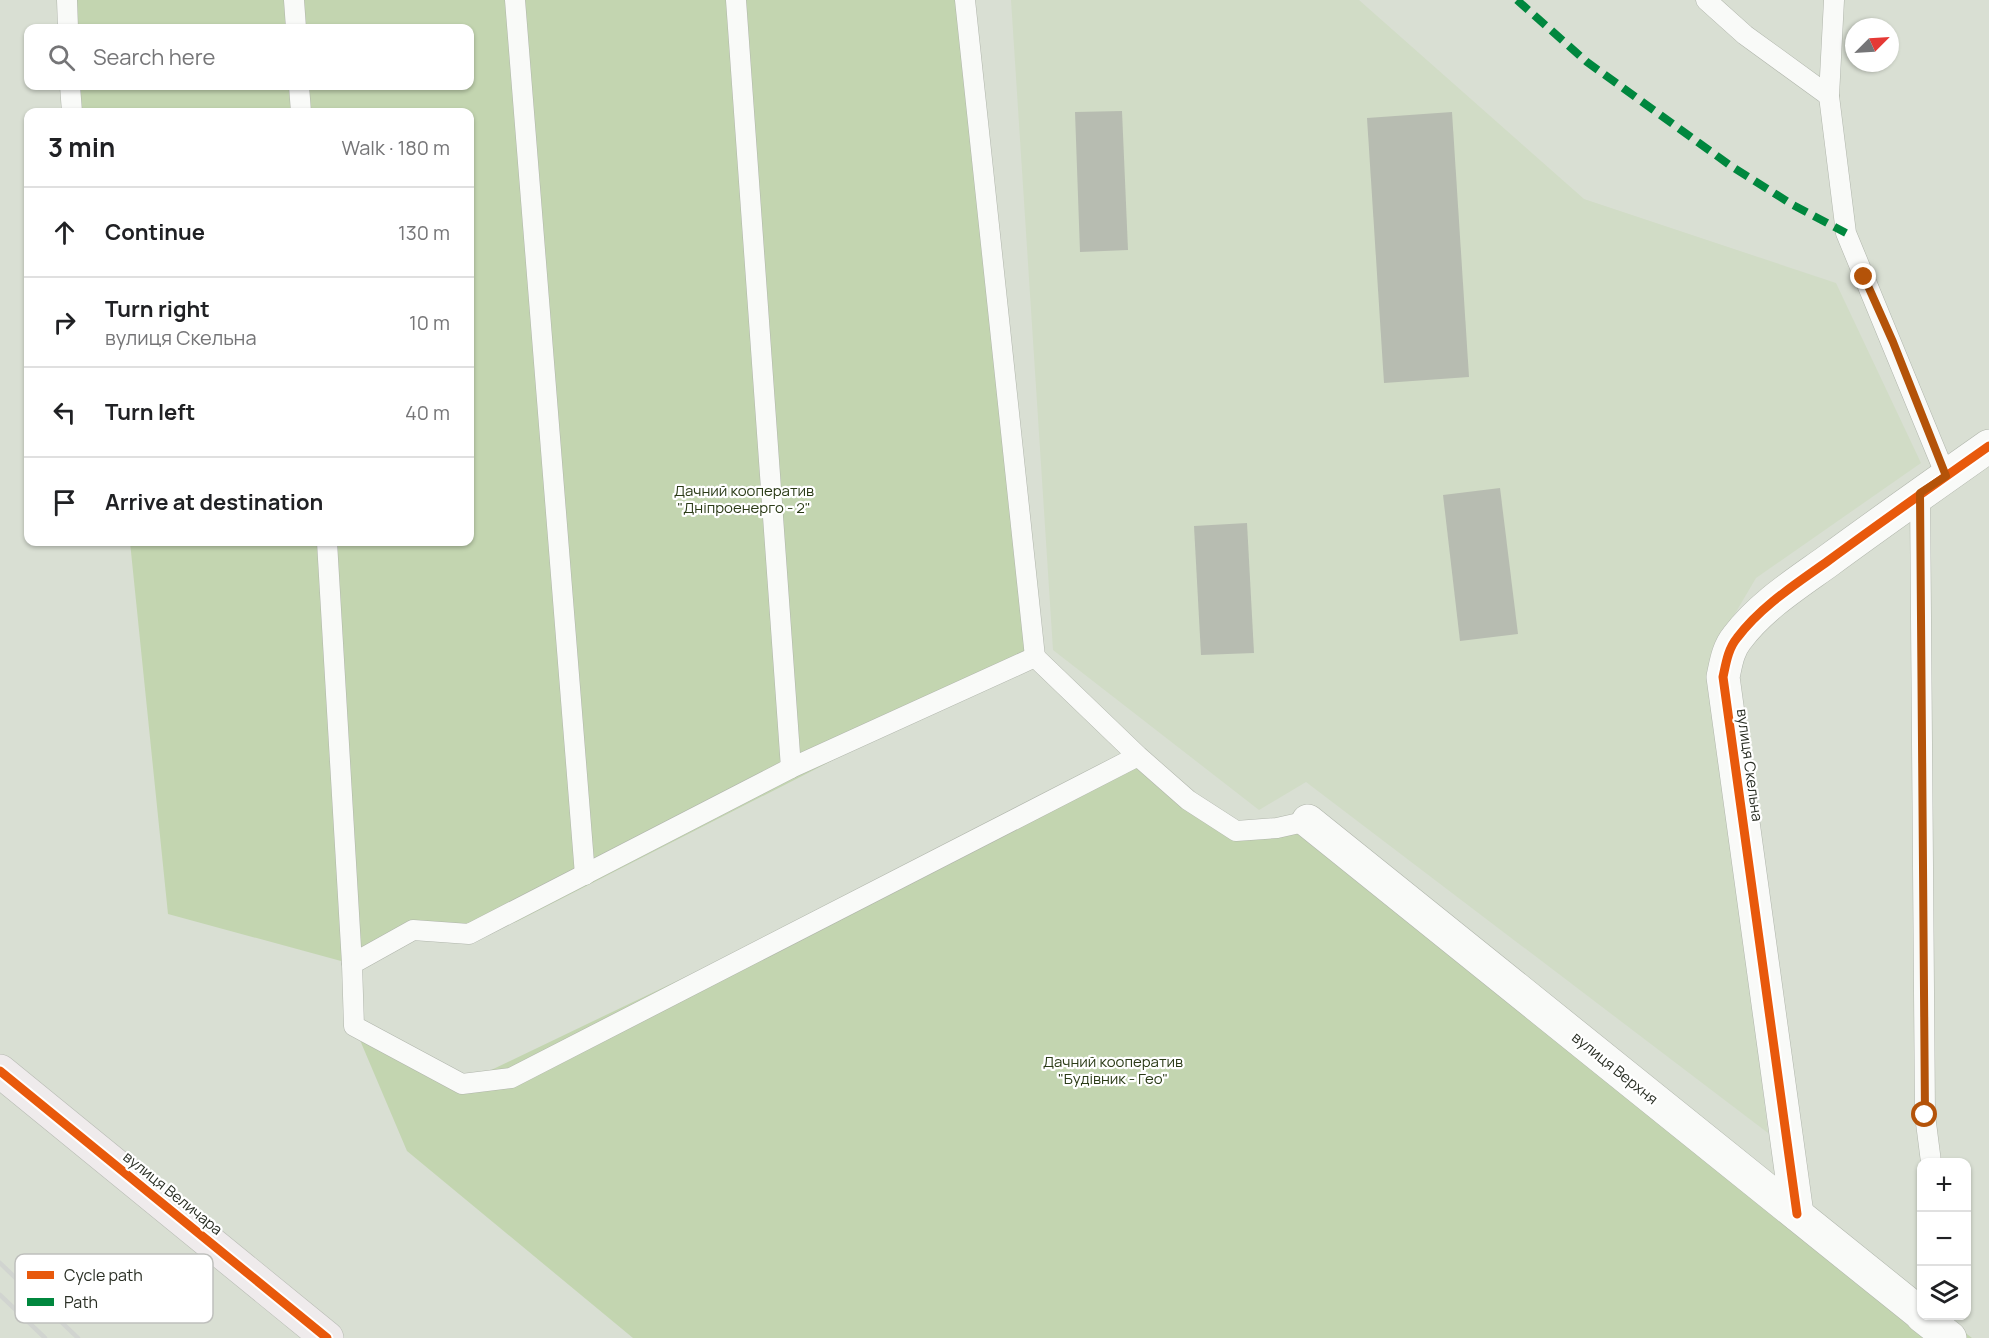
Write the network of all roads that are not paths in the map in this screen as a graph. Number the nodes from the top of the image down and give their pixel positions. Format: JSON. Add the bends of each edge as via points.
{"nodes":[{"id":1,"x":67,"y":0,"type":"edge"},
{"id":2,"x":294,"y":0,"type":"edge"},
{"id":3,"x":515,"y":0,"type":"edge"},
{"id":4,"x":736,"y":0,"type":"edge"},
{"id":5,"x":965,"y":0,"type":"edge"},
{"id":6,"x":1706,"y":0,"type":"edge"},
{"id":7,"x":1834,"y":0,"type":"edge"},
{"id":8,"x":68,"y":24,"type":"edge"},
{"id":9,"x":296,"y":24,"type":"edge"},
{"id":10,"x":70,"y":90,"type":"edge"},
{"id":11,"x":299,"y":90,"type":"edge"},
{"id":12,"x":1829,"y":96,"type":"junction"},
{"id":13,"x":72,"y":108,"type":"edge"},
{"id":14,"x":301,"y":108,"type":"edge"},
{"id":15,"x":1989,"y":446,"type":"edge"},
{"id":16,"x":1933,"y":484,"type":"junction"},
{"id":17,"x":327,"y":546,"type":"edge"},
{"id":18,"x":1035,"y":657,"type":"junction"},
{"id":19,"x":1138,"y":756,"type":"junction"},
{"id":20,"x":791,"y":768,"type":"junction"},
{"id":21,"x":1308,"y":820,"type":"joint"},
{"id":22,"x":585,"y":875,"type":"junction"},
{"id":23,"x":352,"y":964,"type":"junction"},
{"id":24,"x":0,"y":1071,"type":"edge"},
{"id":25,"x":1930,"y":1158,"type":"edge"},
{"id":26,"x":1797,"y":1214,"type":"junction"},
{"id":27,"x":1917,"y":1311,"type":"edge"},
{"id":28,"x":1928,"y":1320,"type":"edge"},
{"id":29,"x":1954,"y":1320,"type":"edge"},
{"id":30,"x":327,"y":1338,"type":"edge"},
{"id":31,"x":1950,"y":1338,"type":"edge"},
{"id":32,"x":1958,"y":1338,"type":"edge"}],
"edges":[{"from":1,"to":8,"type":"lane"},
{"from":2,"to":9,"type":"lane"},
{"from":3,"to":22,"type":"lane"},
{"from":4,"to":20,"type":"lane"},
{"from":5,"to":18,"type":"lane"},
{"from":6,"to":12,"type":"lane","via":[[1745,35]]},
{"from":7,"to":12,"type":"lane"},
{"from":10,"to":13,"type":"lane"},
{"from":11,"to":14,"type":"lane"},
{"from":12,"to":16,"type":"lane","via":[[1846,232]]},
{"from":15,"to":16,"type":"street","name":"вулиця Скельна"},
{"from":16,"to":25,"type":"lane","via":[[1925,1115]]},
{"from":16,"to":26,"type":"street","name":"вулиця Скельна","via":[[1755,616],[1735,640],[1723,677]]},
{"from":17,"to":23,"type":"lane"},
{"from":18,"to":19,"type":"lane"},
{"from":18,"to":20,"type":"lane"},
{"from":19,"to":21,"type":"lane","via":[[1188,800],[1236,831],[1277,828]]},
{"from":19,"to":23,"type":"lane","via":[[511,1078],[462,1084],[354,1026]]},
{"from":20,"to":22,"type":"lane"},
{"from":21,"to":26,"type":"street","name":"вулиця Верхня"},
{"from":22,"to":23,"type":"lane","via":[[469,934],[413,930]]},
{"from":24,"to":30,"type":"main road","name":"вулиця Величара"},
{"from":26,"to":27,"type":"street","name":"вулиця Верхня"},
{"from":28,"to":31,"type":"street","name":"вулиця Верхня"},
{"from":29,"to":32,"type":"lane"}]}
